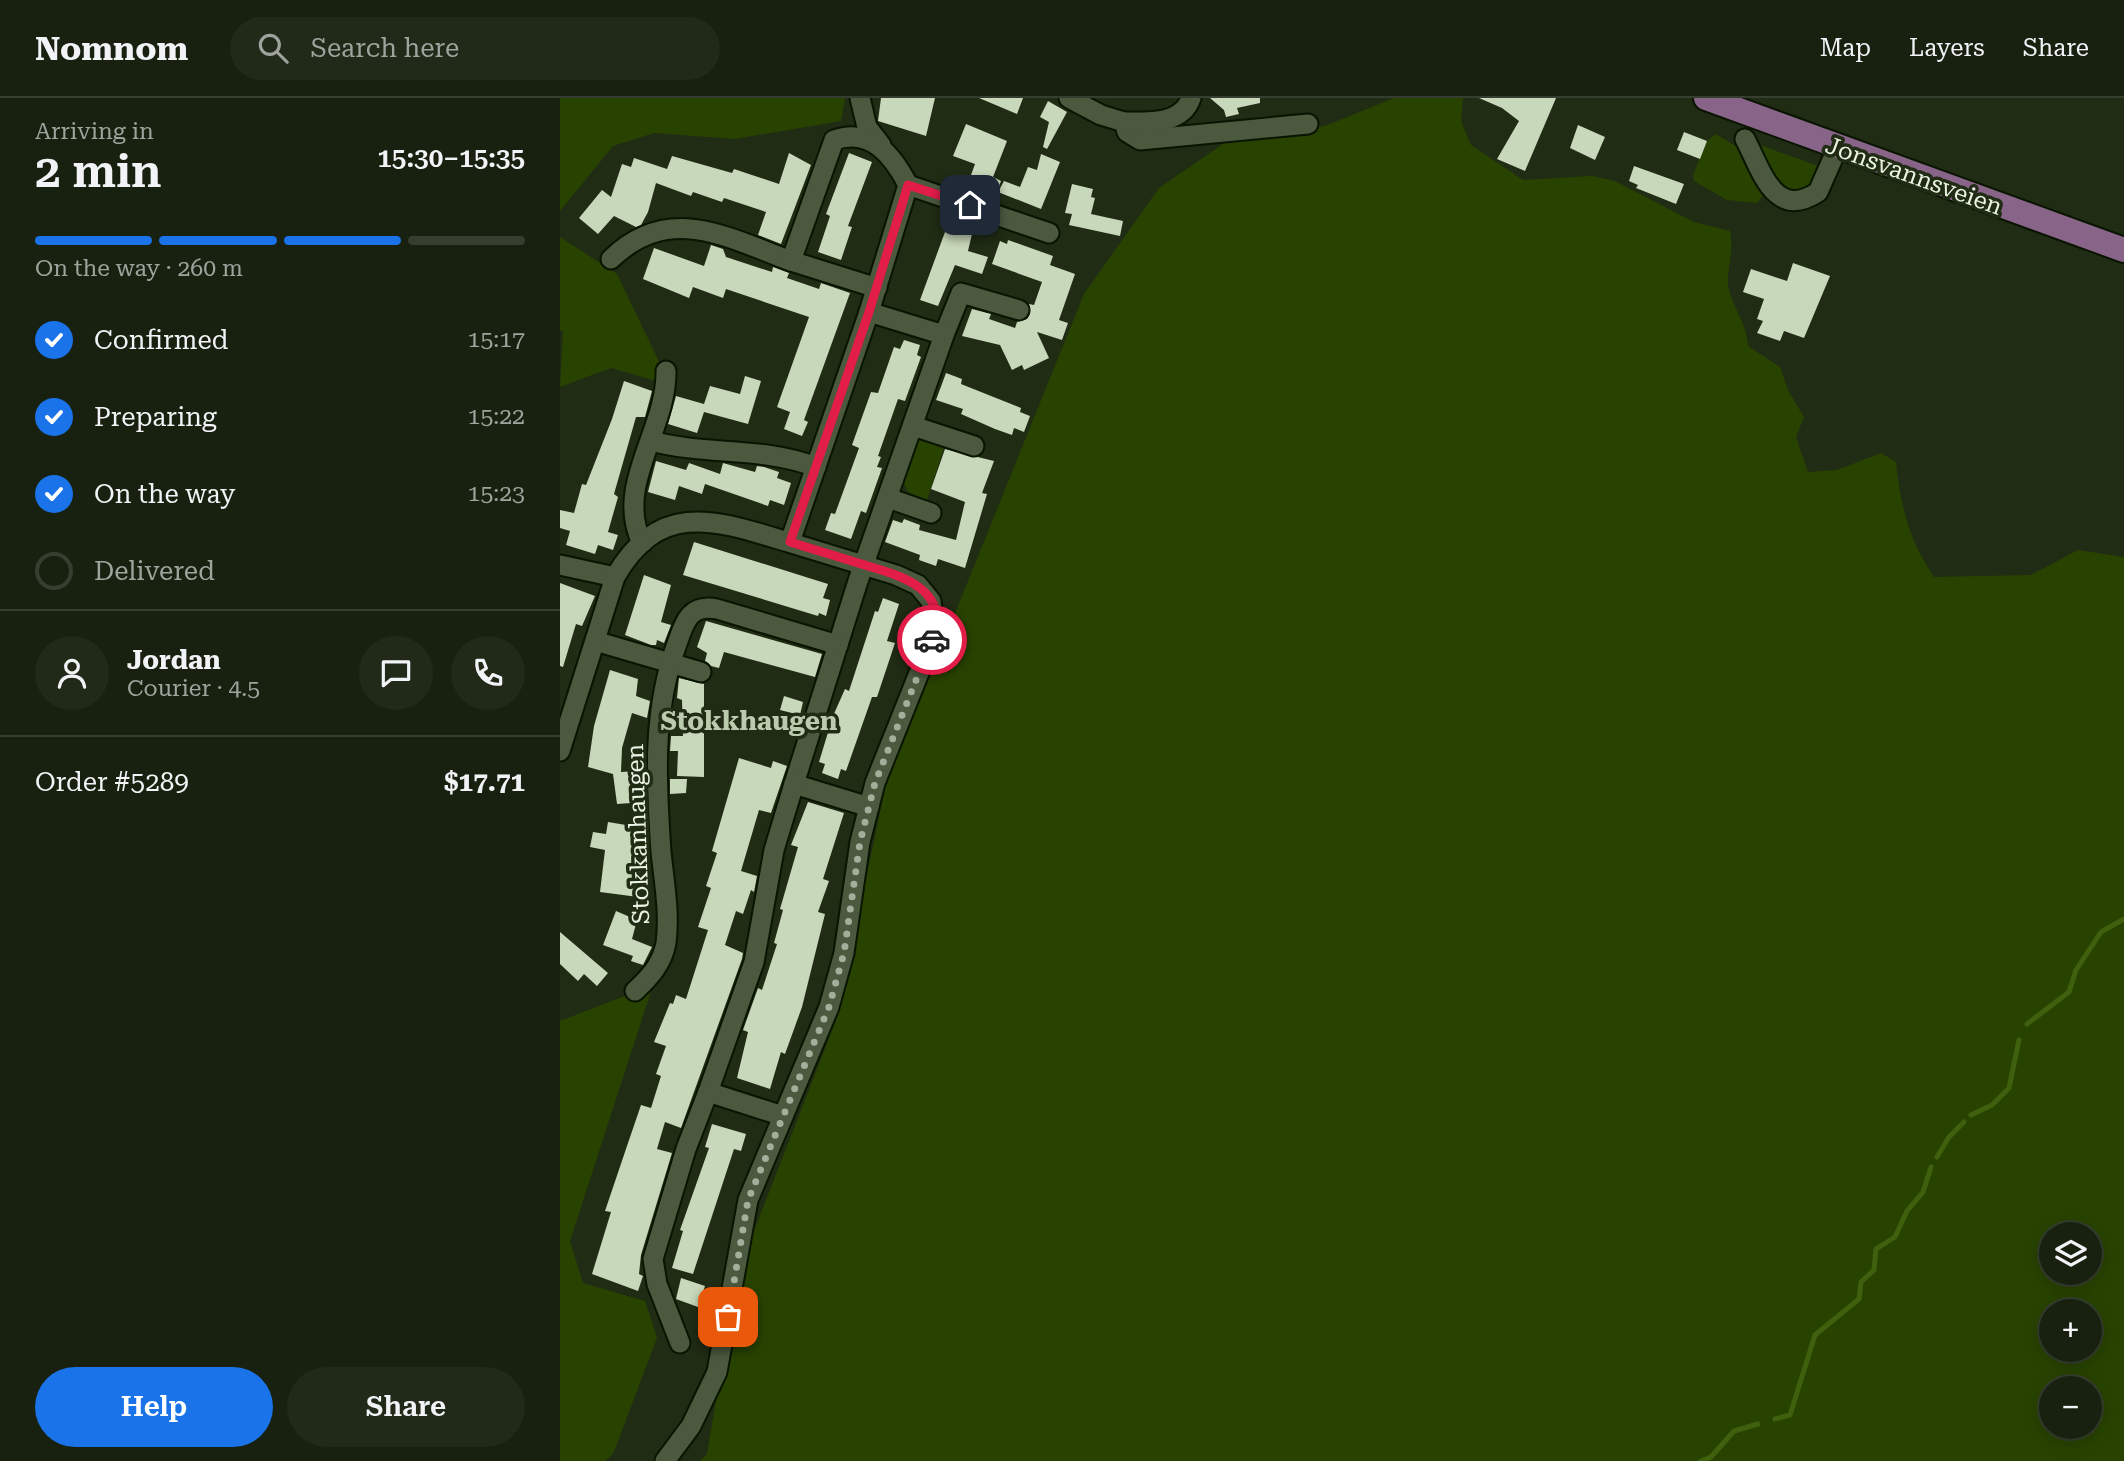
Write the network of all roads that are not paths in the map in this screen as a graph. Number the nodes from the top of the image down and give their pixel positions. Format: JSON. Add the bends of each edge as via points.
{"nodes":[{"id":1,"x":860,"y":98,"type":"edge"},
{"id":2,"x":1069,"y":98,"type":"edge"},
{"id":3,"x":1191,"y":98,"type":"edge"},
{"id":4,"x":1706,"y":98,"type":"edge"},
{"id":5,"x":1124,"y":122,"type":"junction"},
{"id":6,"x":1308,"y":124,"type":"dead end"},
{"id":7,"x":1745,"y":139,"type":"dead end"},
{"id":8,"x":881,"y":145,"type":"junction"},
{"id":9,"x":1838,"y":149,"type":"junction"},
{"id":10,"x":908,"y":185,"type":"junction"},
{"id":11,"x":1049,"y":233,"type":"dead end"},
{"id":12,"x":2124,"y":250,"type":"edge"},
{"id":13,"x":611,"y":259,"type":"dead end"},
{"id":14,"x":791,"y":261,"type":"junction"},
{"id":15,"x":877,"y":288,"type":"junction"},
{"id":16,"x":1019,"y":310,"type":"dead end"},
{"id":17,"x":869,"y":312,"type":"junction"},
{"id":18,"x":944,"y":335,"type":"junction"},
{"id":19,"x":666,"y":371,"type":"dead end"},
{"id":20,"x":913,"y":426,"type":"junction"},
{"id":21,"x":651,"y":441,"type":"junction"},
{"id":22,"x":974,"y":446,"type":"dead end"},
{"id":23,"x":816,"y":467,"type":"junction"},
{"id":24,"x":888,"y":498,"type":"junction"},
{"id":25,"x":932,"y":513,"type":"dead end"},
{"id":26,"x":790,"y":542,"type":"junction"},
{"id":27,"x":642,"y":543,"type":"junction"},
{"id":28,"x":560,"y":565,"type":"edge"},
{"id":29,"x":863,"y":565,"type":"junction"},
{"id":30,"x":615,"y":577,"type":"junction"},
{"id":31,"x":595,"y":641,"type":"junction"},
{"id":32,"x":838,"y":645,"type":"junction"},
{"id":33,"x":668,"y":665,"type":"junction"},
{"id":34,"x":701,"y":672,"type":"dead end"},
{"id":35,"x":560,"y":751,"type":"edge"},
{"id":36,"x":794,"y":784,"type":"junction"},
{"id":37,"x":869,"y":807,"type":"junction"},
{"id":38,"x":635,"y":991,"type":"dead end"},
{"id":39,"x":708,"y":1092,"type":"junction"},
{"id":40,"x":783,"y":1116,"type":"junction"},
{"id":41,"x":680,"y":1343,"type":"dead end"},
{"id":42,"x":666,"y":1461,"type":"edge"}],
"edges":[{"from":1,"to":8,"type":"street","via":[[867,127]]},
{"from":2,"to":5,"type":"street"},
{"from":3,"to":5,"type":"street","via":[[1177,117]]},
{"from":4,"to":9,"type":"main road","name":"Jonsvannsveien"},
{"from":5,"to":6,"type":"street","via":[[1132,138],[1149,141]]},
{"from":7,"to":9,"type":"street","via":[[1772,190],[1789,201],[1818,192]]},
{"from":8,"to":10,"type":"street"},
{"from":8,"to":14,"type":"street","via":[[847,137],[830,144]]},
{"from":9,"to":12,"type":"main road","name":"Jonsvannsveien"},
{"from":10,"to":11,"type":"street"},
{"from":10,"to":15,"type":"street"},
{"from":13,"to":14,"type":"street","via":[[638,237],[676,226]]},
{"from":14,"to":15,"type":"street"},
{"from":15,"to":17,"type":"street"},
{"from":16,"to":18,"type":"street","via":[[961,293]]},
{"from":17,"to":18,"type":"street"},
{"from":17,"to":23,"type":"street"},
{"from":18,"to":20,"type":"street"},
{"from":19,"to":21,"type":"street"},
{"from":20,"to":22,"type":"street"},
{"from":20,"to":24,"type":"street"},
{"from":21,"to":23,"type":"street","via":[[688,450],[771,453]]},
{"from":21,"to":27,"type":"street","via":[[633,497],[633,518]]},
{"from":23,"to":26,"type":"street"},
{"from":24,"to":25,"type":"street"},
{"from":24,"to":29,"type":"street"},
{"from":26,"to":27,"type":"street","via":[[708,520],[672,526]]},
{"from":26,"to":29,"type":"street"},
{"from":27,"to":30,"type":"street"},
{"from":28,"to":30,"type":"street"},
{"from":29,"to":32,"type":"street"},
{"from":29,"to":37,"type":"street","via":[[918,586],[932,601],[936,621]]},
{"from":30,"to":31,"type":"street"},
{"from":31,"to":33,"type":"street"},
{"from":31,"to":35,"type":"street"},
{"from":32,"to":33,"type":"street","name":"Stokkanhaugen","via":[[704,607],[688,615]]},
{"from":32,"to":36,"type":"street"},
{"from":33,"to":34,"type":"street"},
{"from":33,"to":38,"type":"street","name":"Stokkanhaugen","via":[[659,713],[657,773],[666,935],[656,969]]},
{"from":36,"to":37,"type":"street"},
{"from":36,"to":39,"type":"street","via":[[774,850],[754,962]]},
{"from":37,"to":40,"type":"street","via":[[840,972]]},
{"from":39,"to":40,"type":"street"},
{"from":39,"to":41,"type":"street","via":[[653,1259],[657,1284]]},
{"from":40,"to":42,"type":"street","via":[[743,1221],[717,1372],[691,1426]]}]}
